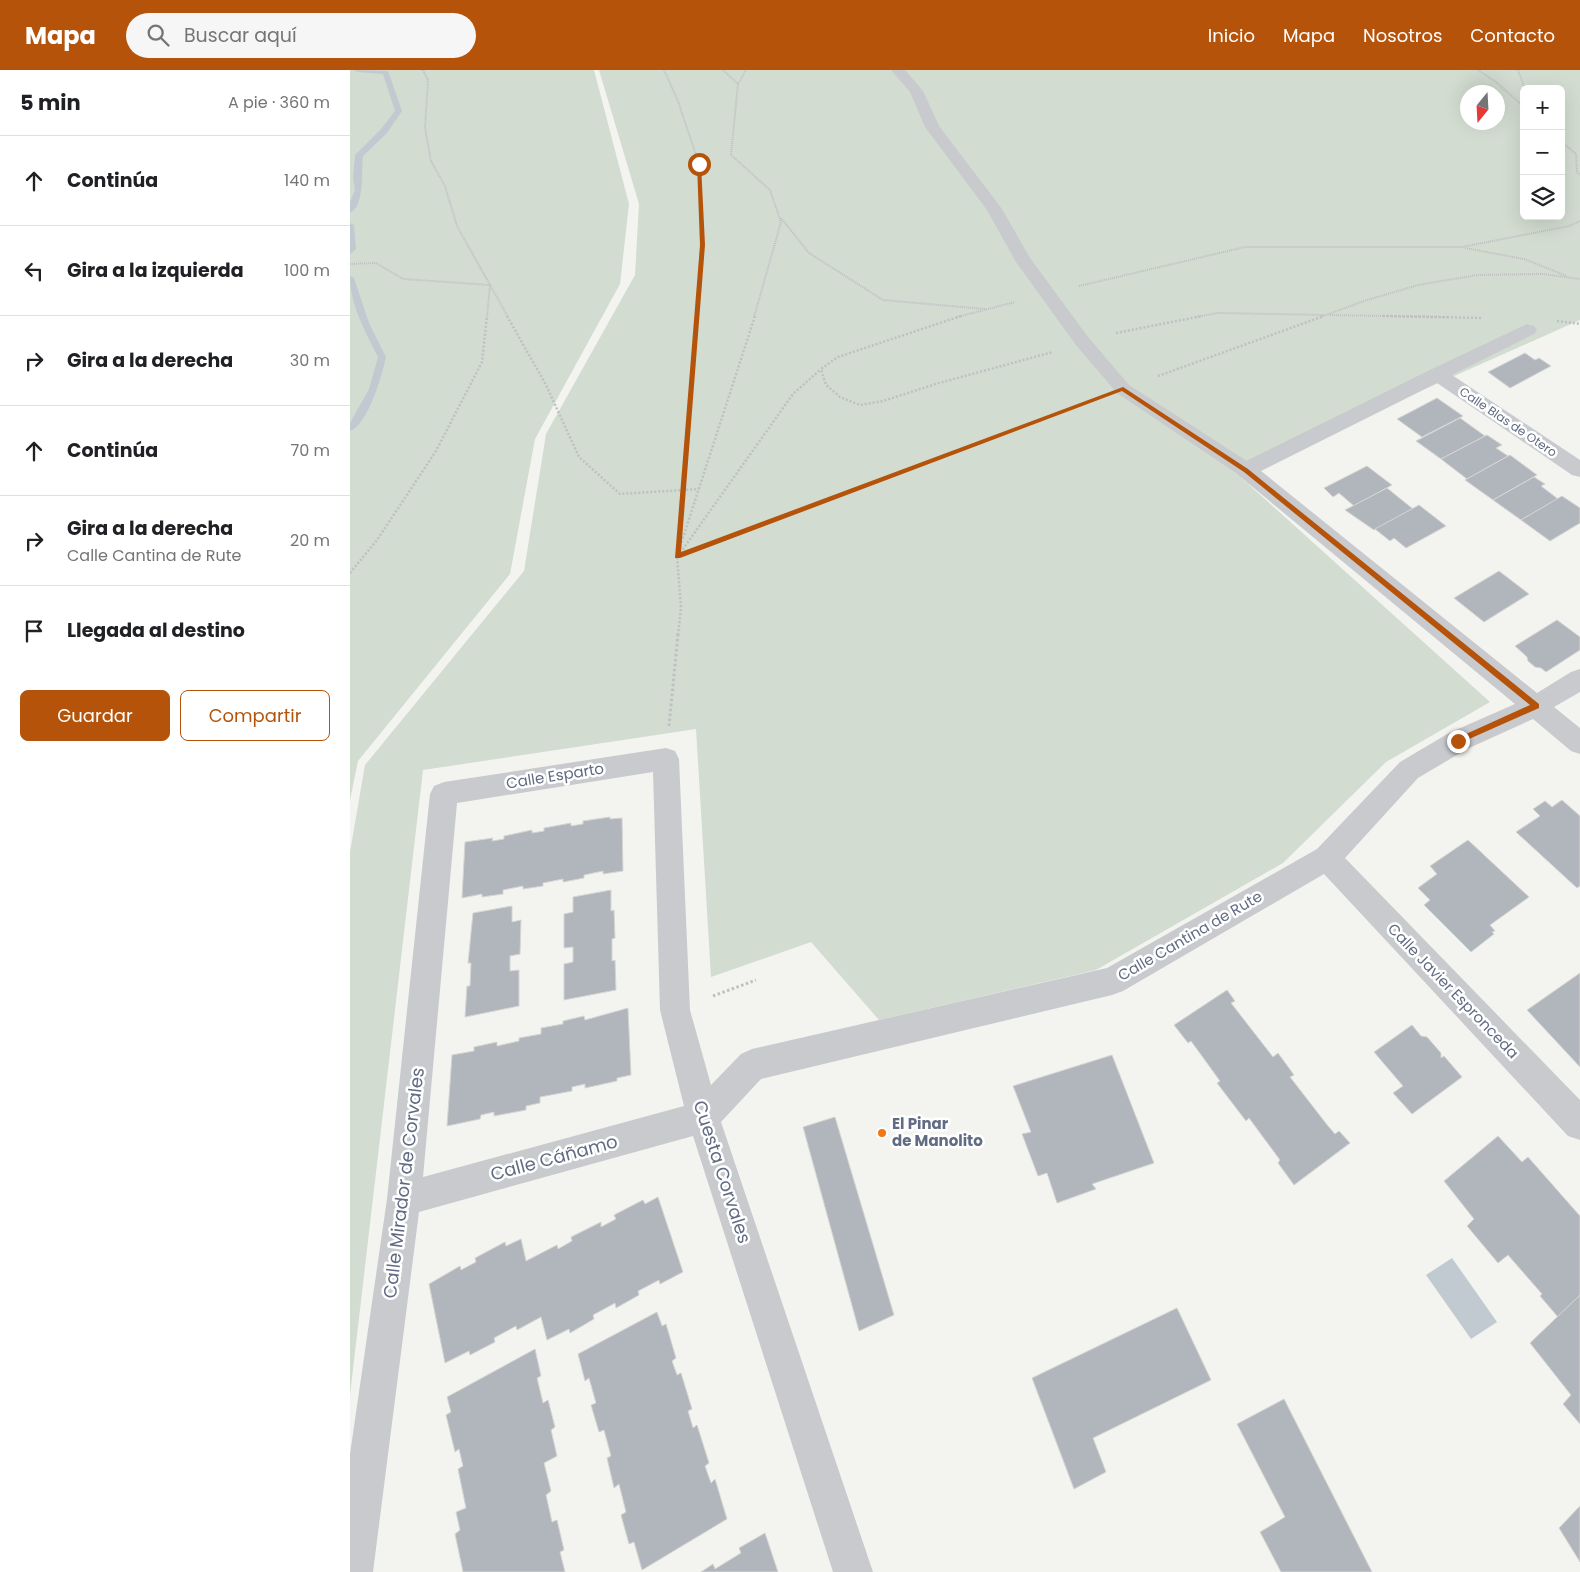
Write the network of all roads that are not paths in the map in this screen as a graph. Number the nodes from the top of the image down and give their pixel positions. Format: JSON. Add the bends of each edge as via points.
{"nodes":[{"id":1,"x":898,"y":70,"type":"edge"},
{"id":2,"x":1527,"y":330,"type":"dead end"},
{"id":3,"x":1437,"y":374,"type":"junction"},
{"id":4,"x":1246,"y":470,"type":"junction"},
{"id":5,"x":1580,"y":470,"type":"edge"},
{"id":6,"x":1580,"y":679,"type":"edge"},
{"id":7,"x":1536,"y":706,"type":"junction"},
{"id":8,"x":1580,"y":743,"type":"edge"},
{"id":9,"x":666,"y":759,"type":"joint"},
{"id":10,"x":444,"y":794,"type":"joint"},
{"id":11,"x":1327,"y":858,"type":"junction"},
{"id":12,"x":703,"y":1117,"type":"junction"},
{"id":13,"x":1580,"y":1124,"type":"edge"},
{"id":14,"x":404,"y":1199,"type":"junction"},
{"id":15,"x":353,"y":1572,"type":"edge"},
{"id":16,"x":853,"y":1572,"type":"edge"}],
"edges":[{"from":1,"to":4,"type":"lane","via":[[916,91],[932,127],[994,209],[1046,294],[1123,389]]},
{"from":2,"to":3,"type":"street"},
{"from":3,"to":4,"type":"street"},
{"from":3,"to":5,"type":"street","name":"Calle Blas de Otero"},
{"from":4,"to":7,"type":"street"},
{"from":6,"to":7,"type":"street","name":"Calle Cantina de Rute"},
{"from":7,"to":8,"type":"street"},
{"from":7,"to":11,"type":"street","name":"Calle Cantina de Rute","via":[[1458,741],[1409,770]]},
{"from":9,"to":10,"type":"street","name":"Calle Esparto"},
{"from":9,"to":12,"type":"street","name":"Cuesta Corvales","via":[[675,1010]]},
{"from":10,"to":14,"type":"street","name":"Calle Mirador de Corvales"},
{"from":11,"to":12,"type":"street","name":"Calle Cantina de Rute","via":[[1112,981],[752,1065]]},
{"from":11,"to":13,"type":"street","name":"Calle Javier Espronceda"},
{"from":12,"to":14,"type":"street","name":"Calle Cáñamo"},
{"from":12,"to":16,"type":"street","name":"Cuesta Corvales"},
{"from":14,"to":15,"type":"street","name":"Calle Mirador de Corvales"}]}
